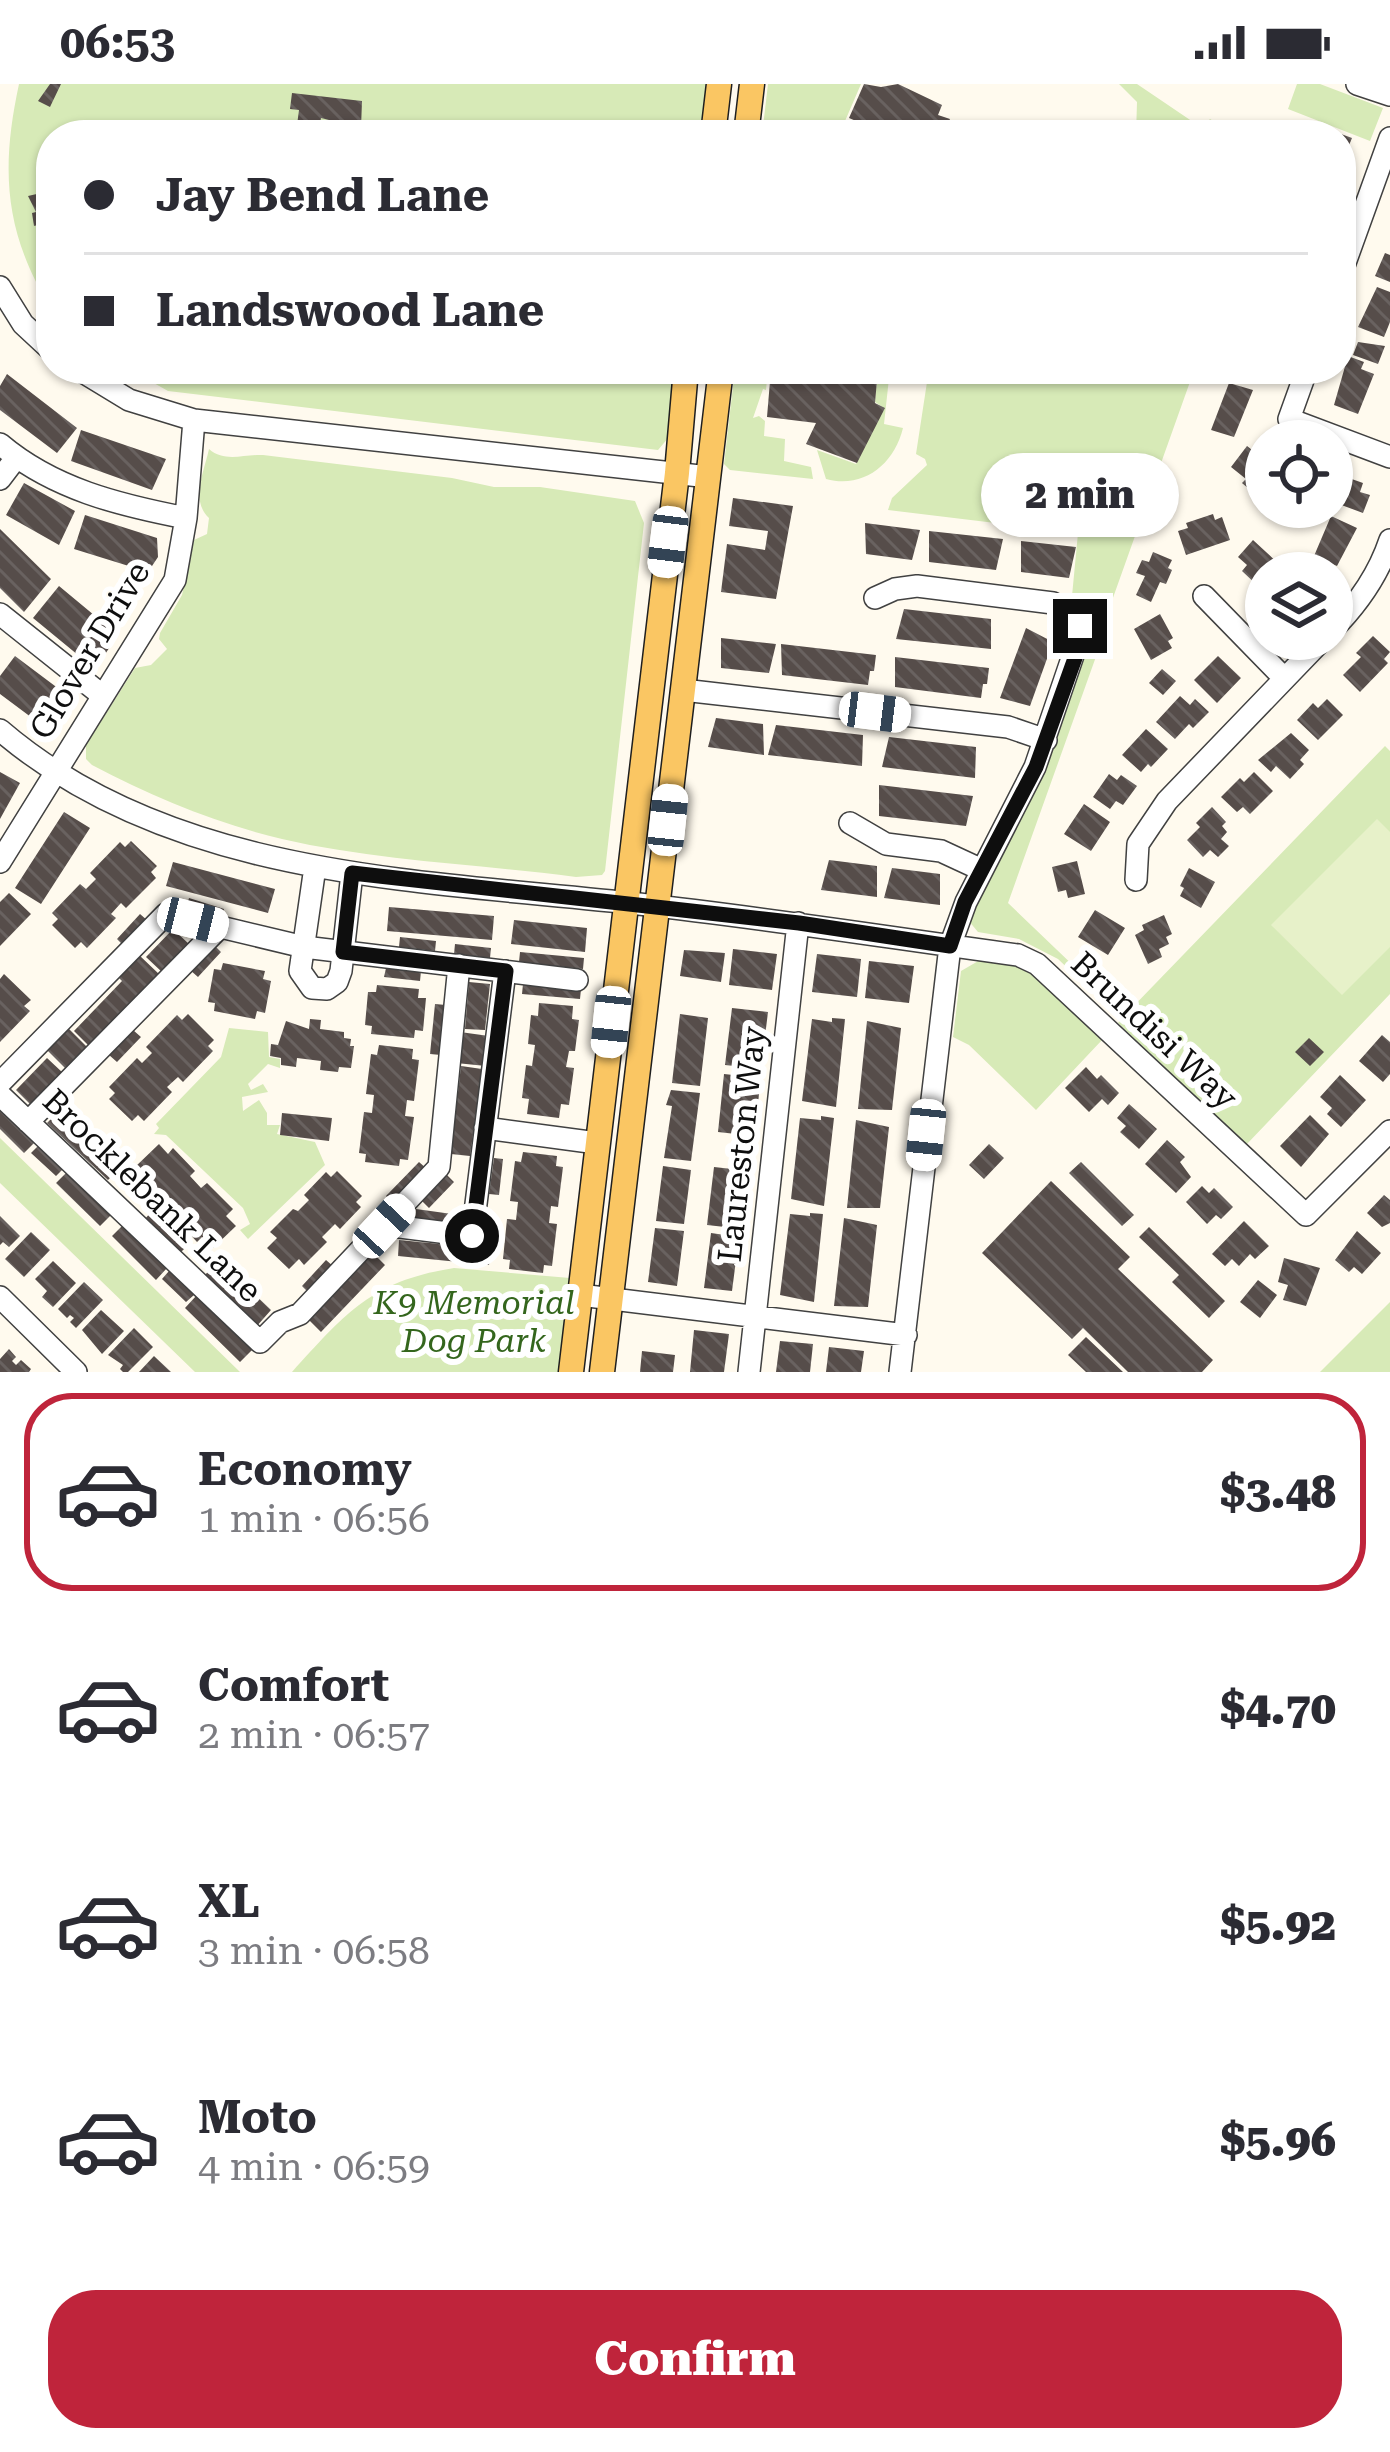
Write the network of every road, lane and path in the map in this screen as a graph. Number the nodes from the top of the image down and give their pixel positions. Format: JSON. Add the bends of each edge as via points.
{"nodes":[{"id":1,"x":719,"y":84,"type":"edge"},
{"id":2,"x":752,"y":84,"type":"edge"},
{"id":3,"x":1357,"y":84,"type":"edge"},
{"id":4,"x":1390,"y":95,"type":"edge"},
{"id":5,"x":715,"y":120,"type":"edge"},
{"id":6,"x":748,"y":120,"type":"edge"},
{"id":7,"x":1390,"y":138,"type":"edge"},
{"id":8,"x":1356,"y":232,"type":"edge"},
{"id":9,"x":0,"y":287,"type":"edge"},
{"id":10,"x":36,"y":336,"type":"edge"},
{"id":11,"x":103,"y":384,"type":"edge"},
{"id":12,"x":685,"y":384,"type":"edge"},
{"id":13,"x":719,"y":384,"type":"edge"},
{"id":14,"x":1302,"y":384,"type":"edge"},
{"id":15,"x":194,"y":420,"type":"junction"},
{"id":16,"x":8,"y":451,"type":"edge"},
{"id":17,"x":1390,"y":457,"type":"edge"},
{"id":18,"x":677,"y":473,"type":"junction"},
{"id":19,"x":709,"y":477,"type":"junction"},
{"id":20,"x":0,"y":479,"type":"edge"},
{"id":21,"x":185,"y":518,"type":"junction"},
{"id":22,"x":1390,"y":540,"type":"edge"},
{"id":23,"x":1204,"y":596,"type":"dead end"},
{"id":24,"x":875,"y":598,"type":"dead end"},
{"id":25,"x":1353,"y":606,"type":"edge"},
{"id":26,"x":0,"y":614,"type":"edge"},
{"id":27,"x":1301,"y":660,"type":"edge"},
{"id":28,"x":1283,"y":677,"type":"junction"},
{"id":29,"x":683,"y":690,"type":"junction"},
{"id":30,"x":103,"y":696,"type":"junction"},
{"id":31,"x":0,"y":730,"type":"edge"},
{"id":32,"x":1046,"y":740,"type":"junction"},
{"id":33,"x":54,"y":770,"type":"junction"},
{"id":34,"x":850,"y":823,"type":"dead end"},
{"id":35,"x":0,"y":862,"type":"edge"},
{"id":36,"x":315,"y":867,"type":"junction"},
{"id":37,"x":982,"y":870,"type":"junction"},
{"id":38,"x":352,"y":873,"type":"junction"},
{"id":39,"x":1136,"y":880,"type":"dead end"},
{"id":40,"x":625,"y":902,"type":"junction"},
{"id":41,"x":658,"y":906,"type":"junction"},
{"id":42,"x":799,"y":923,"type":"junction"},
{"id":43,"x":220,"y":927,"type":"junction"},
{"id":44,"x":950,"y":946,"type":"junction"},
{"id":45,"x":304,"y":947,"type":"junction"},
{"id":46,"x":343,"y":952,"type":"junction"},
{"id":47,"x":459,"y":965,"type":"junction"},
{"id":48,"x":506,"y":971,"type":"junction"},
{"id":49,"x":578,"y":980,"type":"dead end"},
{"id":50,"x":0,"y":1083,"type":"edge"},
{"id":51,"x":0,"y":1095,"type":"edge"},
{"id":52,"x":28,"y":1122,"type":"junction"},
{"id":53,"x":485,"y":1128,"type":"junction"},
{"id":54,"x":1390,"y":1131,"type":"edge"},
{"id":55,"x":597,"y":1142,"type":"junction"},
{"id":56,"x":384,"y":1226,"type":"junction"},
{"id":57,"x":580,"y":1295,"type":"junction"},
{"id":58,"x":0,"y":1298,"type":"edge"},
{"id":59,"x":613,"y":1299,"type":"junction"},
{"id":60,"x":755,"y":1317,"type":"junction"},
{"id":61,"x":906,"y":1335,"type":"junction"},
{"id":62,"x":76,"y":1372,"type":"edge"},
{"id":63,"x":571,"y":1372,"type":"edge"},
{"id":64,"x":602,"y":1372,"type":"edge"},
{"id":65,"x":748,"y":1372,"type":"edge"},
{"id":66,"x":900,"y":1372,"type":"edge"}],
"edges":[{"from":1,"to":5,"type":"main road"},
{"from":2,"to":6,"type":"main road"},
{"from":3,"to":4,"type":"street"},
{"from":7,"to":8,"type":"street"},
{"from":9,"to":10,"type":"street"},
{"from":11,"to":15,"type":"street"},
{"from":12,"to":18,"type":"main road"},
{"from":13,"to":19,"type":"main road"},
{"from":14,"to":17,"type":"street","via":[[1289,419]]},
{"from":15,"to":18,"type":"street"},
{"from":15,"to":21,"type":"street","name":"Glover Drive"},
{"from":16,"to":20,"type":"street"},
{"from":16,"to":21,"type":"street","via":[[71,488]]},
{"from":18,"to":19,"type":"street"},
{"from":18,"to":40,"type":"main road"},
{"from":19,"to":29,"type":"main road"},
{"from":21,"to":30,"type":"street","name":"Glover Drive","via":[[175,580]]},
{"from":22,"to":25,"type":"street"},
{"from":23,"to":28,"type":"street"},
{"from":24,"to":32,"type":"street","via":[[917,586],[1066,608],[1082,632]]},
{"from":26,"to":30,"type":"street"},
{"from":27,"to":28,"type":"street"},
{"from":28,"to":39,"type":"street","via":[[1168,801],[1138,844]]},
{"from":29,"to":32,"type":"street","via":[[1008,727]]},
{"from":29,"to":41,"type":"main road"},
{"from":30,"to":33,"type":"street","name":"Glover Drive"},
{"from":31,"to":33,"type":"street","name":"Brundisi Way"},
{"from":32,"to":37,"type":"street"},
{"from":33,"to":35,"type":"street","name":"Glover Drive"},
{"from":33,"to":36,"type":"street","name":"Brundisi Way","via":[[179,831]]},
{"from":34,"to":37,"type":"street","via":[[886,844],[941,851]]},
{"from":36,"to":38,"type":"street","name":"Brundisi Way"},
{"from":36,"to":45,"type":"street"},
{"from":37,"to":44,"type":"street"},
{"from":38,"to":40,"type":"street","name":"Brundisi Way"},
{"from":38,"to":46,"type":"street"},
{"from":40,"to":41,"type":"street","name":"Brundisi Way"},
{"from":40,"to":55,"type":"main road"},
{"from":41,"to":42,"type":"street","name":"Brundisi Way"},
{"from":41,"to":59,"type":"main road"},
{"from":42,"to":44,"type":"street","name":"Brundisi Way"},
{"from":42,"to":60,"type":"street","name":"Laureston Way"},
{"from":43,"to":45,"type":"street"},
{"from":43,"to":50,"type":"street","via":[[166,914]]},
{"from":43,"to":52,"type":"street"},
{"from":44,"to":54,"type":"street","name":"Brundisi Way","via":[[1037,964],[1306,1216]]},
{"from":44,"to":61,"type":"street"},
{"from":45,"to":46,"type":"street"},
{"from":45,"to":46,"type":"street","via":[[301,971],[312,988],[337,982]]},
{"from":46,"to":47,"type":"street"},
{"from":47,"to":48,"type":"street"},
{"from":47,"to":56,"type":"street","via":[[439,1167]]},
{"from":48,"to":49,"type":"street"},
{"from":48,"to":53,"type":"street"},
{"from":51,"to":52,"type":"street","name":"Brocklebank Lane"},
{"from":52,"to":56,"type":"street","name":"Brocklebank Lane","via":[[260,1342],[300,1314]]},
{"from":53,"to":55,"type":"street"},
{"from":53,"to":56,"type":"street","via":[[472,1236]]},
{"from":55,"to":57,"type":"main road"},
{"from":57,"to":59,"type":"street"},
{"from":57,"to":63,"type":"main road"},
{"from":58,"to":62,"type":"street"},
{"from":59,"to":60,"type":"street"},
{"from":59,"to":64,"type":"main road"},
{"from":60,"to":61,"type":"street"},
{"from":60,"to":65,"type":"street","name":"Laureston Way"},
{"from":61,"to":66,"type":"street"}]}
